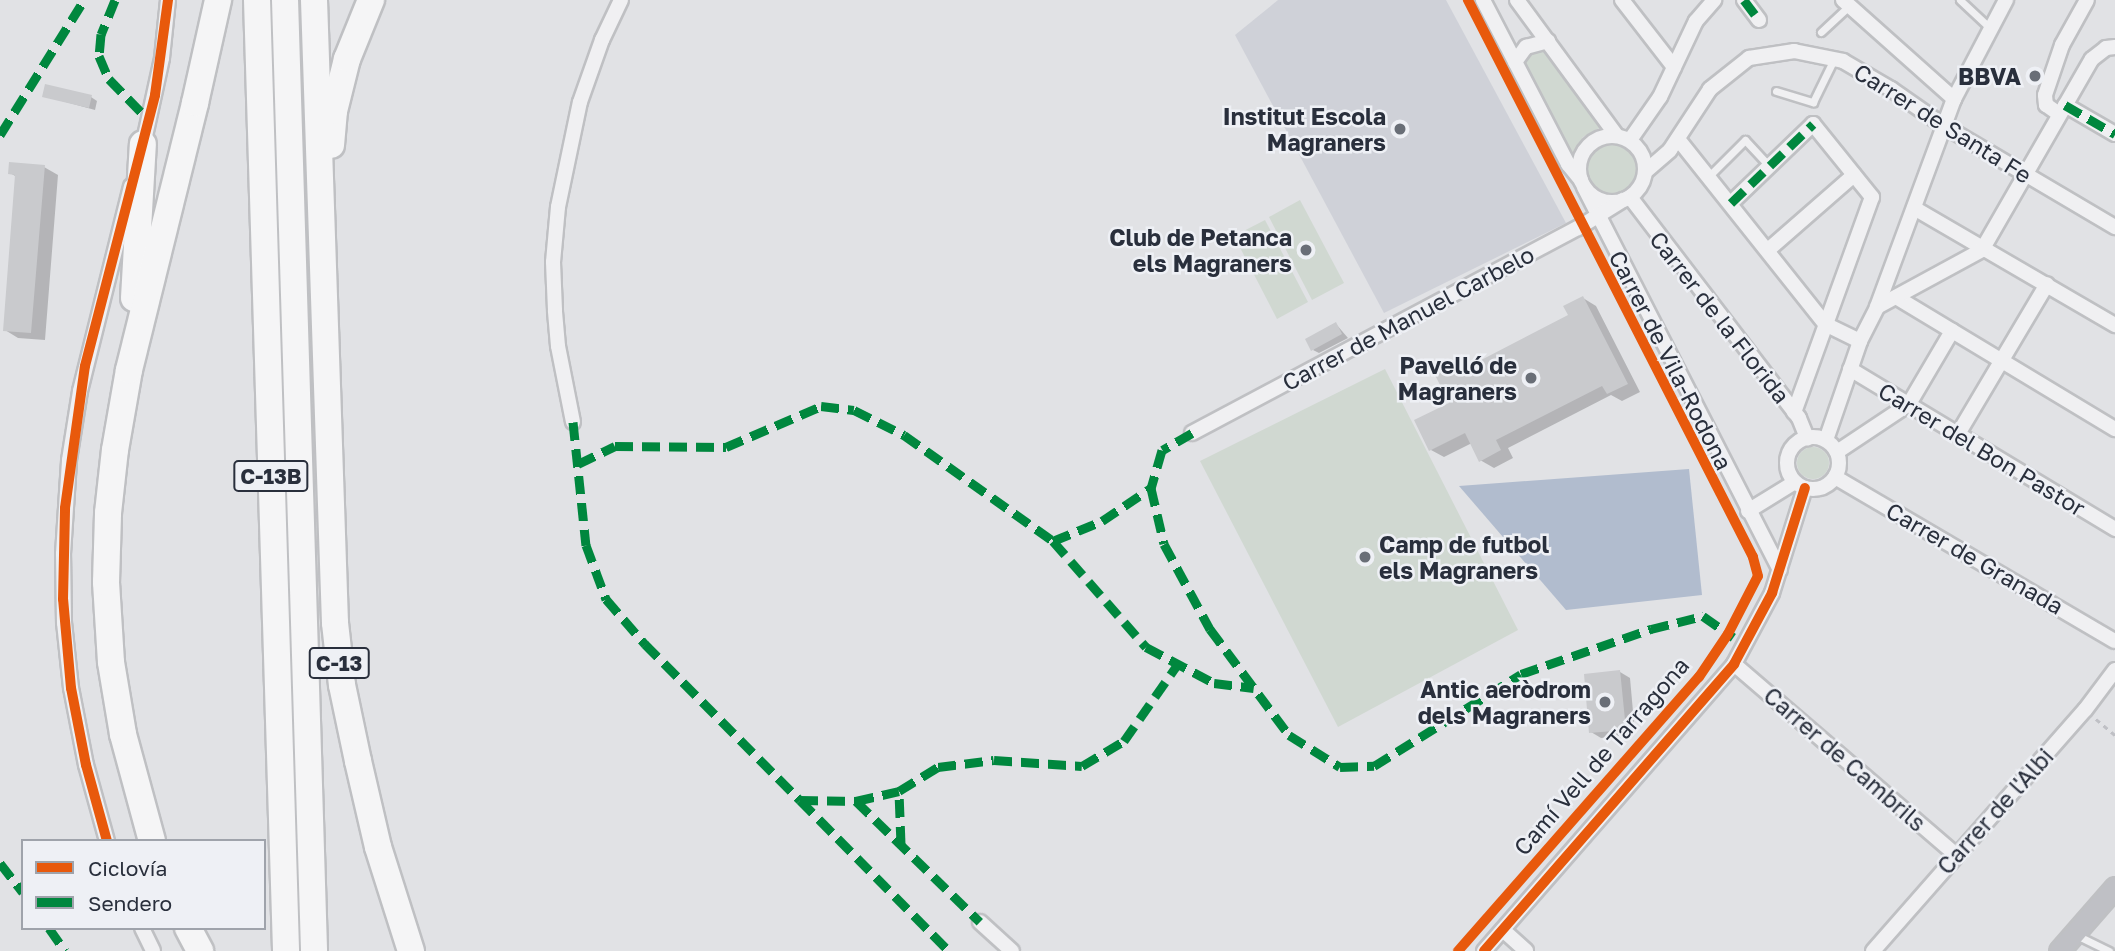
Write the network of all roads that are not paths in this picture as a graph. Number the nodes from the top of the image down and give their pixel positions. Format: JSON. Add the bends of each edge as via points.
{"nodes":[{"id":1,"x":168,"y":0,"type":"edge"},
{"id":2,"x":218,"y":0,"type":"edge"},
{"id":3,"x":257,"y":0,"type":"edge"},
{"id":4,"x":285,"y":0,"type":"edge"},
{"id":5,"x":314,"y":0,"type":"edge"},
{"id":6,"x":371,"y":0,"type":"edge"},
{"id":7,"x":621,"y":0,"type":"edge"},
{"id":8,"x":1483,"y":0,"type":"edge"},
{"id":9,"x":1517,"y":0,"type":"edge"},
{"id":10,"x":1622,"y":0,"type":"edge"},
{"id":11,"x":1714,"y":0,"type":"edge"},
{"id":12,"x":1744,"y":0,"type":"edge"},
{"id":13,"x":1960,"y":0,"type":"edge"},
{"id":14,"x":2006,"y":0,"type":"edge"},
{"id":15,"x":2087,"y":0,"type":"edge"},
{"id":16,"x":1847,"y":3,"type":"edge"},
{"id":17,"x":1759,"y":20,"type":"dead end"},
{"id":18,"x":1991,"y":29,"type":"junction"},
{"id":19,"x":1821,"y":32,"type":"dead end"},
{"id":20,"x":1548,"y":41,"type":"junction"},
{"id":21,"x":2115,"y":47,"type":"edge"},
{"id":22,"x":1835,"y":60,"type":"junction"},
{"id":23,"x":1515,"y":62,"type":"junction"},
{"id":24,"x":1674,"y":67,"type":"junction"},
{"id":25,"x":1776,"y":90,"type":"dead end"},
{"id":26,"x":1954,"y":99,"type":"junction"},
{"id":27,"x":2062,"y":110,"type":"junction"},
{"id":28,"x":1944,"y":126,"type":"junction"},
{"id":29,"x":2115,"y":134,"type":"edge"},
{"id":30,"x":1623,"y":138,"type":"junction"},
{"id":31,"x":1678,"y":139,"type":"junction"},
{"id":32,"x":144,"y":144,"type":"junction"},
{"id":33,"x":1770,"y":166,"type":"junction"},
{"id":34,"x":1645,"y":172,"type":"junction"},
{"id":35,"x":2026,"y":174,"type":"junction"},
{"id":36,"x":1854,"y":175,"type":"junction"},
{"id":37,"x":1709,"y":176,"type":"junction"},
{"id":38,"x":1582,"y":183,"type":"junction"},
{"id":39,"x":1627,"y":199,"type":"junction"},
{"id":40,"x":1731,"y":203,"type":"junction"},
{"id":41,"x":1914,"y":208,"type":"junction"},
{"id":42,"x":1598,"y":215,"type":"junction"},
{"id":43,"x":2115,"y":227,"type":"edge"},
{"id":44,"x":1768,"y":250,"type":"junction"},
{"id":45,"x":1982,"y":250,"type":"junction"},
{"id":46,"x":2047,"y":284,"type":"junction"},
{"id":47,"x":1896,"y":297,"type":"junction"},
{"id":48,"x":1877,"y":307,"type":"junction"},
{"id":49,"x":2114,"y":321,"type":"edge"},
{"id":50,"x":1825,"y":324,"type":"junction"},
{"id":51,"x":1952,"y":331,"type":"junction"},
{"id":52,"x":1860,"y":341,"type":"junction"},
{"id":53,"x":2002,"y":361,"type":"junction"},
{"id":54,"x":325,"y":366,"type":"junction"},
{"id":55,"x":1850,"y":369,"type":"junction"},
{"id":56,"x":129,"y":370,"type":"junction"},
{"id":57,"x":1909,"y":404,"type":"junction"},
{"id":58,"x":1794,"y":412,"type":"junction"},
{"id":59,"x":573,"y":422,"type":"dead end"},
{"id":60,"x":2115,"y":429,"type":"edge"},
{"id":61,"x":1192,"y":433,"type":"dead end"},
{"id":62,"x":1958,"y":434,"type":"junction"},
{"id":63,"x":1807,"y":438,"type":"junction"},
{"id":64,"x":1826,"y":440,"type":"junction"},
{"id":65,"x":1837,"y":452,"type":"junction"},
{"id":66,"x":1835,"y":477,"type":"junction"},
{"id":67,"x":1800,"y":485,"type":"junction"},
{"id":68,"x":1748,"y":511,"type":"junction"},
{"id":69,"x":2115,"y":530,"type":"edge"},
{"id":70,"x":1780,"y":570,"type":"junction"},
{"id":71,"x":2115,"y":641,"type":"edge"},
{"id":72,"x":1734,"y":664,"type":"junction"},
{"id":73,"x":2115,"y":670,"type":"edge"},
{"id":74,"x":106,"y":839,"type":"edge"},
{"id":75,"x":151,"y":839,"type":"edge"},
{"id":76,"x":1956,"y":855,"type":"junction"},
{"id":77,"x":2115,"y":887,"type":"edge"},
{"id":78,"x":980,"y":922,"type":"dead end"},
{"id":79,"x":143,"y":930,"type":"edge"},
{"id":80,"x":189,"y":930,"type":"edge"},
{"id":81,"x":1503,"y":930,"type":"junction"},
{"id":82,"x":2074,"y":934,"type":"junction"},
{"id":83,"x":153,"y":951,"type":"edge"},
{"id":84,"x":200,"y":951,"type":"edge"},
{"id":85,"x":286,"y":951,"type":"edge"},
{"id":86,"x":314,"y":951,"type":"edge"},
{"id":87,"x":411,"y":951,"type":"edge"},
{"id":88,"x":1012,"y":951,"type":"edge"},
{"id":89,"x":1484,"y":951,"type":"edge"},
{"id":90,"x":1526,"y":951,"type":"edge"},
{"id":91,"x":1873,"y":951,"type":"edge"},
{"id":92,"x":2059,"y":951,"type":"edge"},
{"id":93,"x":2109,"y":951,"type":"edge"}],
"edges":[{"from":1,"to":32,"type":"street"},
{"from":2,"to":56,"type":"highway"},
{"from":3,"to":85,"type":"highway","number":"C-13B"},
{"from":4,"to":86,"type":"highway","number":"C-13B"},
{"from":5,"to":54,"type":"highway","number":"C-13"},
{"from":6,"to":54,"type":"highway","via":[[346,59],[334,111],[329,178],[331,320]]},
{"from":7,"to":59,"type":"street","via":[[580,102],[556,219],[557,334]]},
{"from":8,"to":23,"type":"street","name":"Carrer de Vila-Rodona"},
{"from":9,"to":20,"type":"street"},
{"from":10,"to":24,"type":"street"},
{"from":11,"to":24,"type":"street","via":[[1696,21]]},
{"from":12,"to":17,"type":"street"},
{"from":13,"to":18,"type":"lane"},
{"from":14,"to":18,"type":"street"},
{"from":15,"to":27,"type":"street","via":[[2062,45],[2045,95],[2046,105]]},
{"from":16,"to":19,"type":"lane"},
{"from":16,"to":26,"type":"street"},
{"from":18,"to":26,"type":"street"},
{"from":20,"to":23,"type":"street","via":[[1526,47]]},
{"from":20,"to":30,"type":"street"},
{"from":21,"to":27,"type":"street","via":[[2092,59]]},
{"from":22,"to":25,"type":"lane","via":[[1813,102]]},
{"from":22,"to":28,"type":"street","name":"Carrer de Santa Fe","via":[[1891,89]]},
{"from":22,"to":31,"type":"street","name":"Carrer de Santa Fe","via":[[1794,51],[1749,58],[1710,89]]},
{"from":23,"to":38,"type":"street","name":"Carrer de Vila-Rodona"},
{"from":24,"to":30,"type":"street","via":[[1660,97]]},
{"from":26,"to":28,"type":"street"},
{"from":27,"to":29,"type":"street"},
{"from":27,"to":35,"type":"street"},
{"from":28,"to":35,"type":"street","name":"Carrer de Santa Fe"},
{"from":28,"to":41,"type":"street"},
{"from":30,"to":34,"type":"street","via":[[1644,158]]},
{"from":30,"to":38,"type":"street","via":[[1601,137],[1589,145],[1581,158]]},
{"from":31,"to":34,"type":"street","name":"Carrer de Santa Fe"},
{"from":31,"to":37,"type":"street"},
{"from":32,"to":56,"type":"highway"},
{"from":32,"to":74,"type":"street","via":[[85,366],[69,460],[64,531],[63,611],[71,688]]},
{"from":33,"to":36,"type":"street","via":[[1813,124]]},
{"from":33,"to":37,"type":"lane","via":[[1745,140]]},
{"from":33,"to":40,"type":"street"},
{"from":34,"to":39,"type":"street","via":[[1640,186]]},
{"from":35,"to":43,"type":"street","name":"Carrer de Santa Fe"},
{"from":35,"to":45,"type":"street"},
{"from":36,"to":44,"type":"street"},
{"from":36,"to":50,"type":"street","via":[[1872,197]]},
{"from":37,"to":40,"type":"street"},
{"from":38,"to":39,"type":"street","via":[[1601,200]]},
{"from":38,"to":42,"type":"street","name":"Carrer de Vila-Rodona"},
{"from":39,"to":42,"type":"street","name":"Carrer de Manuel Carbelo"},
{"from":39,"to":58,"type":"street","name":"Carrer de la Florida"},
{"from":40,"to":44,"type":"street"},
{"from":41,"to":45,"type":"street"},
{"from":41,"to":48,"type":"street"},
{"from":42,"to":61,"type":"street","name":"Carrer de Manuel Carbelo"},
{"from":42,"to":68,"type":"street","name":"Carrer de Vila-Rodona"},
{"from":44,"to":50,"type":"street"},
{"from":45,"to":46,"type":"street"},
{"from":45,"to":47,"type":"street"},
{"from":46,"to":49,"type":"street"},
{"from":46,"to":53,"type":"street"},
{"from":47,"to":48,"type":"street"},
{"from":47,"to":51,"type":"street"},
{"from":48,"to":52,"type":"street"},
{"from":50,"to":52,"type":"street"},
{"from":50,"to":58,"type":"street"},
{"from":51,"to":53,"type":"street"},
{"from":51,"to":57,"type":"street"},
{"from":52,"to":55,"type":"street"},
{"from":53,"to":60,"type":"street"},
{"from":53,"to":62,"type":"street"},
{"from":54,"to":87,"type":"highway","number":"C-13","via":[[340,673],[378,847]]},
{"from":55,"to":57,"type":"street","name":"Carrer del Bon Pastor"},
{"from":55,"to":64,"type":"street"},
{"from":56,"to":75,"type":"highway","via":[[110,481],[107,618],[123,734]]},
{"from":57,"to":62,"type":"street","name":"Carrer del Bon Pastor"},
{"from":57,"to":65,"type":"street"},
{"from":58,"to":63,"type":"street","name":"Carrer de la Florida"},
{"from":62,"to":69,"type":"street","name":"Carrer del Bon Pastor"},
{"from":63,"to":64,"type":"street"},
{"from":63,"to":67,"type":"street","via":[[1788,456],[1789,473]]},
{"from":64,"to":65,"type":"street"},
{"from":65,"to":66,"type":"street"},
{"from":66,"to":67,"type":"street","via":[[1819,488]]},
{"from":66,"to":71,"type":"street","name":"Carrer de Granada"},
{"from":67,"to":68,"type":"street"},
{"from":67,"to":70,"type":"street","name":"Camí Vell de Tarragona"},
{"from":68,"to":70,"type":"street","name":"Carrer de Vila-Rodona"},
{"from":70,"to":72,"type":"street","name":"Camí Vell de Tarragona"},
{"from":72,"to":76,"type":"street","name":"Carrer de Cambrils"},
{"from":72,"to":81,"type":"street","name":"Camí Vell de Tarragona"},
{"from":73,"to":76,"type":"street","name":"Carrer de l'Albi"},
{"from":76,"to":91,"type":"street","name":"Carrer de l'Albi"},
{"from":77,"to":82,"type":"street"},
{"from":78,"to":88,"type":"street"},
{"from":79,"to":83,"type":"street"},
{"from":80,"to":84,"type":"highway"},
{"from":81,"to":89,"type":"street","name":"Camí Vell de Tarragona"},
{"from":81,"to":90,"type":"street"},
{"from":82,"to":92,"type":"street"},
{"from":82,"to":93,"type":"lane"}]}
